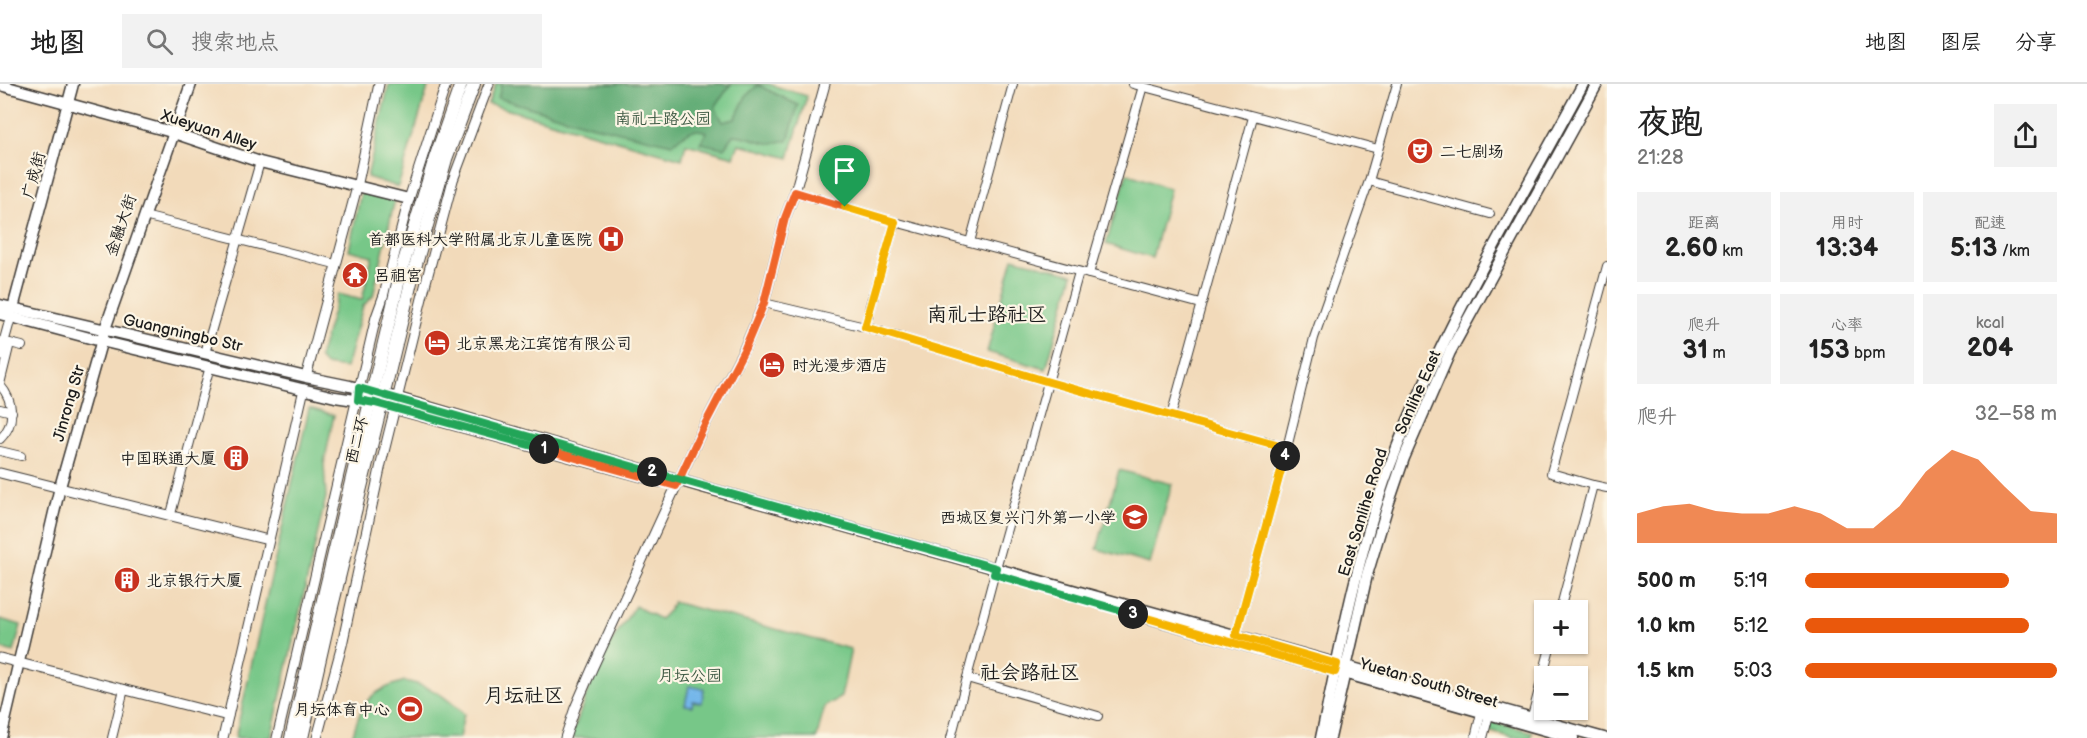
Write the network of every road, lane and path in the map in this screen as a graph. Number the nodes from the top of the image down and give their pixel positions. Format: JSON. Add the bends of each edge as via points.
{"nodes":[{"id":1,"x":73,"y":84,"type":"edge"},
{"id":2,"x":186,"y":84,"type":"edge"},
{"id":3,"x":191,"y":84,"type":"edge"},
{"id":4,"x":378,"y":84,"type":"edge"},
{"id":5,"x":444,"y":84,"type":"edge"},
{"id":6,"x":461,"y":84,"type":"edge"},
{"id":7,"x":474,"y":84,"type":"edge"},
{"id":8,"x":489,"y":84,"type":"edge"},
{"id":9,"x":494,"y":84,"type":"edge"},
{"id":10,"x":825,"y":84,"type":"edge"},
{"id":11,"x":1013,"y":84,"type":"edge"},
{"id":12,"x":1133,"y":84,"type":"edge"},
{"id":13,"x":1397,"y":84,"type":"edge"},
{"id":14,"x":1583,"y":84,"type":"edge"},
{"id":15,"x":1597,"y":84,"type":"edge"},
{"id":16,"x":0,"y":85,"type":"edge"},
{"id":17,"x":1143,"y":86,"type":"junction"},
{"id":18,"x":68,"y":102,"type":"junction"},
{"id":19,"x":478,"y":115,"type":"junction"},
{"id":20,"x":1253,"y":117,"type":"junction"},
{"id":21,"x":170,"y":132,"type":"junction"},
{"id":22,"x":1378,"y":149,"type":"junction"},
{"id":23,"x":260,"y":162,"type":"junction"},
{"id":24,"x":1369,"y":181,"type":"junction"},
{"id":25,"x":357,"y":187,"type":"junction"},
{"id":26,"x":795,"y":192,"type":"junction"},
{"id":27,"x":409,"y":200,"type":"junction"},
{"id":28,"x":1490,"y":214,"type":"dead end"},
{"id":29,"x":144,"y":216,"type":"junction"},
{"id":30,"x":895,"y":222,"type":"junction"},
{"id":31,"x":239,"y":240,"type":"junction"},
{"id":32,"x":970,"y":242,"type":"junction"},
{"id":33,"x":336,"y":264,"type":"junction"},
{"id":34,"x":1607,"y":266,"type":"edge"},
{"id":35,"x":1079,"y":272,"type":"junction"},
{"id":36,"x":1089,"y":274,"type":"junction"},
{"id":37,"x":406,"y":276,"type":"junction"},
{"id":38,"x":764,"y":303,"type":"junction"},
{"id":39,"x":1201,"y":304,"type":"junction"},
{"id":40,"x":0,"y":305,"type":"edge"},
{"id":41,"x":8,"y":313,"type":"edge"},
{"id":42,"x":865,"y":327,"type":"junction"},
{"id":43,"x":102,"y":328,"type":"junction"},
{"id":44,"x":99,"y":340,"type":"junction"},
{"id":45,"x":22,"y":346,"type":"dead end"},
{"id":46,"x":206,"y":353,"type":"junction"},
{"id":47,"x":0,"y":356,"type":"edge"},
{"id":48,"x":210,"y":366,"type":"junction"},
{"id":49,"x":1049,"y":382,"type":"junction"},
{"id":50,"x":305,"y":383,"type":"junction"},
{"id":51,"x":0,"y":385,"type":"edge"},
{"id":52,"x":359,"y":394,"type":"junction"},
{"id":53,"x":376,"y":398,"type":"junction"},
{"id":54,"x":395,"y":403,"type":"junction"},
{"id":55,"x":0,"y":409,"type":"edge"},
{"id":56,"x":12,"y":412,"type":"junction"},
{"id":57,"x":1170,"y":416,"type":"junction"},
{"id":58,"x":0,"y":422,"type":"edge"},
{"id":59,"x":9,"y":424,"type":"junction"},
{"id":60,"x":0,"y":439,"type":"edge"},
{"id":61,"x":1287,"y":448,"type":"junction"},
{"id":62,"x":0,"y":451,"type":"edge"},
{"id":63,"x":345,"y":455,"type":"junction"},
{"id":64,"x":21,"y":456,"type":"dead end"},
{"id":65,"x":363,"y":460,"type":"junction"},
{"id":66,"x":381,"y":464,"type":"junction"},
{"id":67,"x":0,"y":473,"type":"edge"},
{"id":68,"x":678,"y":483,"type":"junction"},
{"id":69,"x":1593,"y":485,"type":"junction"},
{"id":70,"x":58,"y":486,"type":"junction"},
{"id":71,"x":1607,"y":488,"type":"edge"},
{"id":72,"x":171,"y":514,"type":"junction"},
{"id":73,"x":268,"y":540,"type":"junction"},
{"id":74,"x":995,"y":571,"type":"junction"},
{"id":75,"x":1563,"y":600,"type":"edge"},
{"id":76,"x":1236,"y":635,"type":"junction"},
{"id":77,"x":1548,"y":654,"type":"edge"},
{"id":78,"x":0,"y":658,"type":"edge"},
{"id":79,"x":20,"y":662,"type":"junction"},
{"id":80,"x":1340,"y":669,"type":"junction"},
{"id":81,"x":967,"y":678,"type":"junction"},
{"id":82,"x":124,"y":689,"type":"junction"},
{"id":83,"x":1485,"y":714,"type":"junction"},
{"id":84,"x":228,"y":716,"type":"junction"},
{"id":85,"x":1098,"y":716,"type":"dead end"},
{"id":86,"x":1531,"y":722,"type":"junction"},
{"id":87,"x":1,"y":738,"type":"edge"},
{"id":88,"x":112,"y":738,"type":"edge"},
{"id":89,"x":223,"y":738,"type":"edge"},
{"id":90,"x":277,"y":738,"type":"edge"},
{"id":91,"x":291,"y":738,"type":"edge"},
{"id":92,"x":302,"y":738,"type":"edge"},
{"id":93,"x":317,"y":738,"type":"edge"},
{"id":94,"x":566,"y":738,"type":"edge"},
{"id":95,"x":951,"y":738,"type":"edge"},
{"id":96,"x":1321,"y":738,"type":"edge"},
{"id":97,"x":1330,"y":738,"type":"edge"},
{"id":98,"x":1475,"y":738,"type":"edge"},
{"id":99,"x":1483,"y":738,"type":"edge"},
{"id":100,"x":1573,"y":738,"type":"edge"},
{"id":101,"x":1604,"y":738,"type":"edge"}],
"edges":[{"from":1,"to":18,"type":"main road","name":"广成街"},
{"from":2,"to":21,"type":"main road"},
{"from":3,"to":21,"type":"main road"},
{"from":4,"to":25,"type":"street"},
{"from":5,"to":27,"type":"street"},
{"from":6,"to":37,"type":"highway","name":"西二环","via":[[435,158]]},
{"from":7,"to":37,"type":"highway","name":"西二环"},
{"from":8,"to":19,"type":"street"},
{"from":9,"to":19,"type":"street"},
{"from":10,"to":26,"type":"street"},
{"from":11,"to":32,"type":"street"},
{"from":12,"to":17,"type":"street"},
{"from":13,"to":22,"type":"street"},
{"from":14,"to":80,"type":"main road","name":"East Sanlihe Road","via":[[1418,395],[1376,508],[1358,572]]},
{"from":15,"to":80,"type":"main road","name":"Sanlihe East","via":[[1450,352],[1429,399],[1387,508]]},
{"from":16,"to":18,"type":"main road","name":"Xueyuan Alley"},
{"from":17,"to":20,"type":"street"},
{"from":17,"to":36,"type":"street"},
{"from":18,"to":21,"type":"main road","name":"Xueyuan Alley"},
{"from":18,"to":41,"type":"main road","name":"广成街"},
{"from":19,"to":54,"type":"street","via":[[453,180]]},
{"from":20,"to":22,"type":"street"},
{"from":20,"to":39,"type":"street"},
{"from":21,"to":23,"type":"main road","name":"Xueyuan Alley"},
{"from":21,"to":29,"type":"main road"},
{"from":21,"to":43,"type":"main road","name":"金融大街"},
{"from":22,"to":24,"type":"street"},
{"from":23,"to":25,"type":"main road","name":"Xueyuan Alley"},
{"from":23,"to":31,"type":"street"},
{"from":24,"to":28,"type":"street"},
{"from":24,"to":61,"type":"street","via":[[1314,338]]},
{"from":25,"to":27,"type":"main road","name":"Xueyuan Alley"},
{"from":25,"to":33,"type":"street"},
{"from":26,"to":30,"type":"street"},
{"from":26,"to":38,"type":"street"},
{"from":27,"to":52,"type":"street"},
{"from":29,"to":31,"type":"street"},
{"from":29,"to":43,"type":"main road"},
{"from":30,"to":32,"type":"street"},
{"from":30,"to":42,"type":"street"},
{"from":31,"to":33,"type":"street"},
{"from":31,"to":46,"type":"street"},
{"from":32,"to":35,"type":"street"},
{"from":33,"to":50,"type":"street"},
{"from":34,"to":69,"type":"street","via":[[1551,473]]},
{"from":35,"to":36,"type":"street"},
{"from":35,"to":49,"type":"street"},
{"from":36,"to":39,"type":"street"},
{"from":37,"to":91,"type":"highway","name":"西二环","bridge":true},
{"from":37,"to":92,"type":"highway","name":"西二环","bridge":true},
{"from":38,"to":42,"type":"street"},
{"from":38,"to":68,"type":"street"},
{"from":39,"to":57,"type":"street"},
{"from":40,"to":41,"type":"main road","name":"Guangningbo Str"},
{"from":41,"to":43,"type":"main road","name":"Guangningbo Str"},
{"from":41,"to":44,"type":"main road","name":"Guangningbo Str"},
{"from":41,"to":47,"type":"street"},
{"from":42,"to":49,"type":"street"},
{"from":43,"to":44,"type":"main road","name":"Jinrong Str"},
{"from":43,"to":46,"type":"main road","name":"Guangningbo Str"},
{"from":44,"to":48,"type":"main road","name":"Guangningbo Str"},
{"from":44,"to":70,"type":"main road","name":"Jinrong Str"},
{"from":45,"to":51,"type":"street","via":[[10,343]]},
{"from":46,"to":50,"type":"main road","name":"Guangningbo Str"},
{"from":48,"to":50,"type":"main road","name":"Guangningbo Str"},
{"from":48,"to":72,"type":"street"},
{"from":49,"to":57,"type":"street"},
{"from":49,"to":74,"type":"street"},
{"from":50,"to":52,"type":"main road","name":"Guangningbo Str","via":[[335,397]]},
{"from":50,"to":73,"type":"street"},
{"from":51,"to":56,"type":"street"},
{"from":52,"to":53,"type":"main road","name":"Guangningbo Str"},
{"from":52,"to":63,"type":"street"},
{"from":53,"to":54,"type":"main road","name":"Yuetan South Street"},
{"from":53,"to":65,"type":"street"},
{"from":54,"to":66,"type":"street"},
{"from":54,"to":68,"type":"main road","name":"Yuetan South Street"},
{"from":55,"to":56,"type":"street"},
{"from":56,"to":59,"type":"street"},
{"from":57,"to":61,"type":"street"},
{"from":58,"to":59,"type":"street"},
{"from":59,"to":60,"type":"street"},
{"from":61,"to":76,"type":"street"},
{"from":62,"to":64,"type":"street"},
{"from":63,"to":65,"type":"street"},
{"from":63,"to":90,"type":"street"},
{"from":65,"to":66,"type":"street"},
{"from":66,"to":93,"type":"street","via":[[342,645]]},
{"from":67,"to":70,"type":"street"},
{"from":68,"to":74,"type":"main road","name":"Yuetan South Street"},
{"from":68,"to":94,"type":"street","via":[[592,669]]},
{"from":69,"to":71,"type":"street"},
{"from":69,"to":75,"type":"street"},
{"from":70,"to":72,"type":"street"},
{"from":70,"to":79,"type":"main road","name":"Jinrong Str"},
{"from":72,"to":73,"type":"street"},
{"from":73,"to":84,"type":"street"},
{"from":74,"to":76,"type":"main road","name":"Yuetan South Street"},
{"from":74,"to":80,"type":"main road","name":"Yuetan South Street"},
{"from":74,"to":81,"type":"street"},
{"from":76,"to":80,"type":"main road","name":"Yuetan South Street"},
{"from":77,"to":86,"type":"street"},
{"from":78,"to":79,"type":"street"},
{"from":79,"to":82,"type":"street"},
{"from":79,"to":87,"type":"main road","name":"Jinrong Str"},
{"from":80,"to":83,"type":"main road","name":"Yuetan South Street"},
{"from":80,"to":86,"type":"main road","name":"Yuetan South Street"},
{"from":80,"to":96,"type":"main road","name":"East Sanlihe Road"},
{"from":80,"to":97,"type":"main road","name":"Sanlihe East"},
{"from":81,"to":85,"type":"street"},
{"from":81,"to":95,"type":"street"},
{"from":82,"to":84,"type":"street"},
{"from":82,"to":88,"type":"street"},
{"from":83,"to":86,"type":"main road","name":"Yuetan South Street"},
{"from":83,"to":98,"type":"street"},
{"from":83,"to":99,"type":"street"},
{"from":84,"to":89,"type":"street"},
{"from":86,"to":100,"type":"main road","name":"Yuetan South Street"},
{"from":86,"to":101,"type":"main road","name":"Yuetan South Street"}]}
